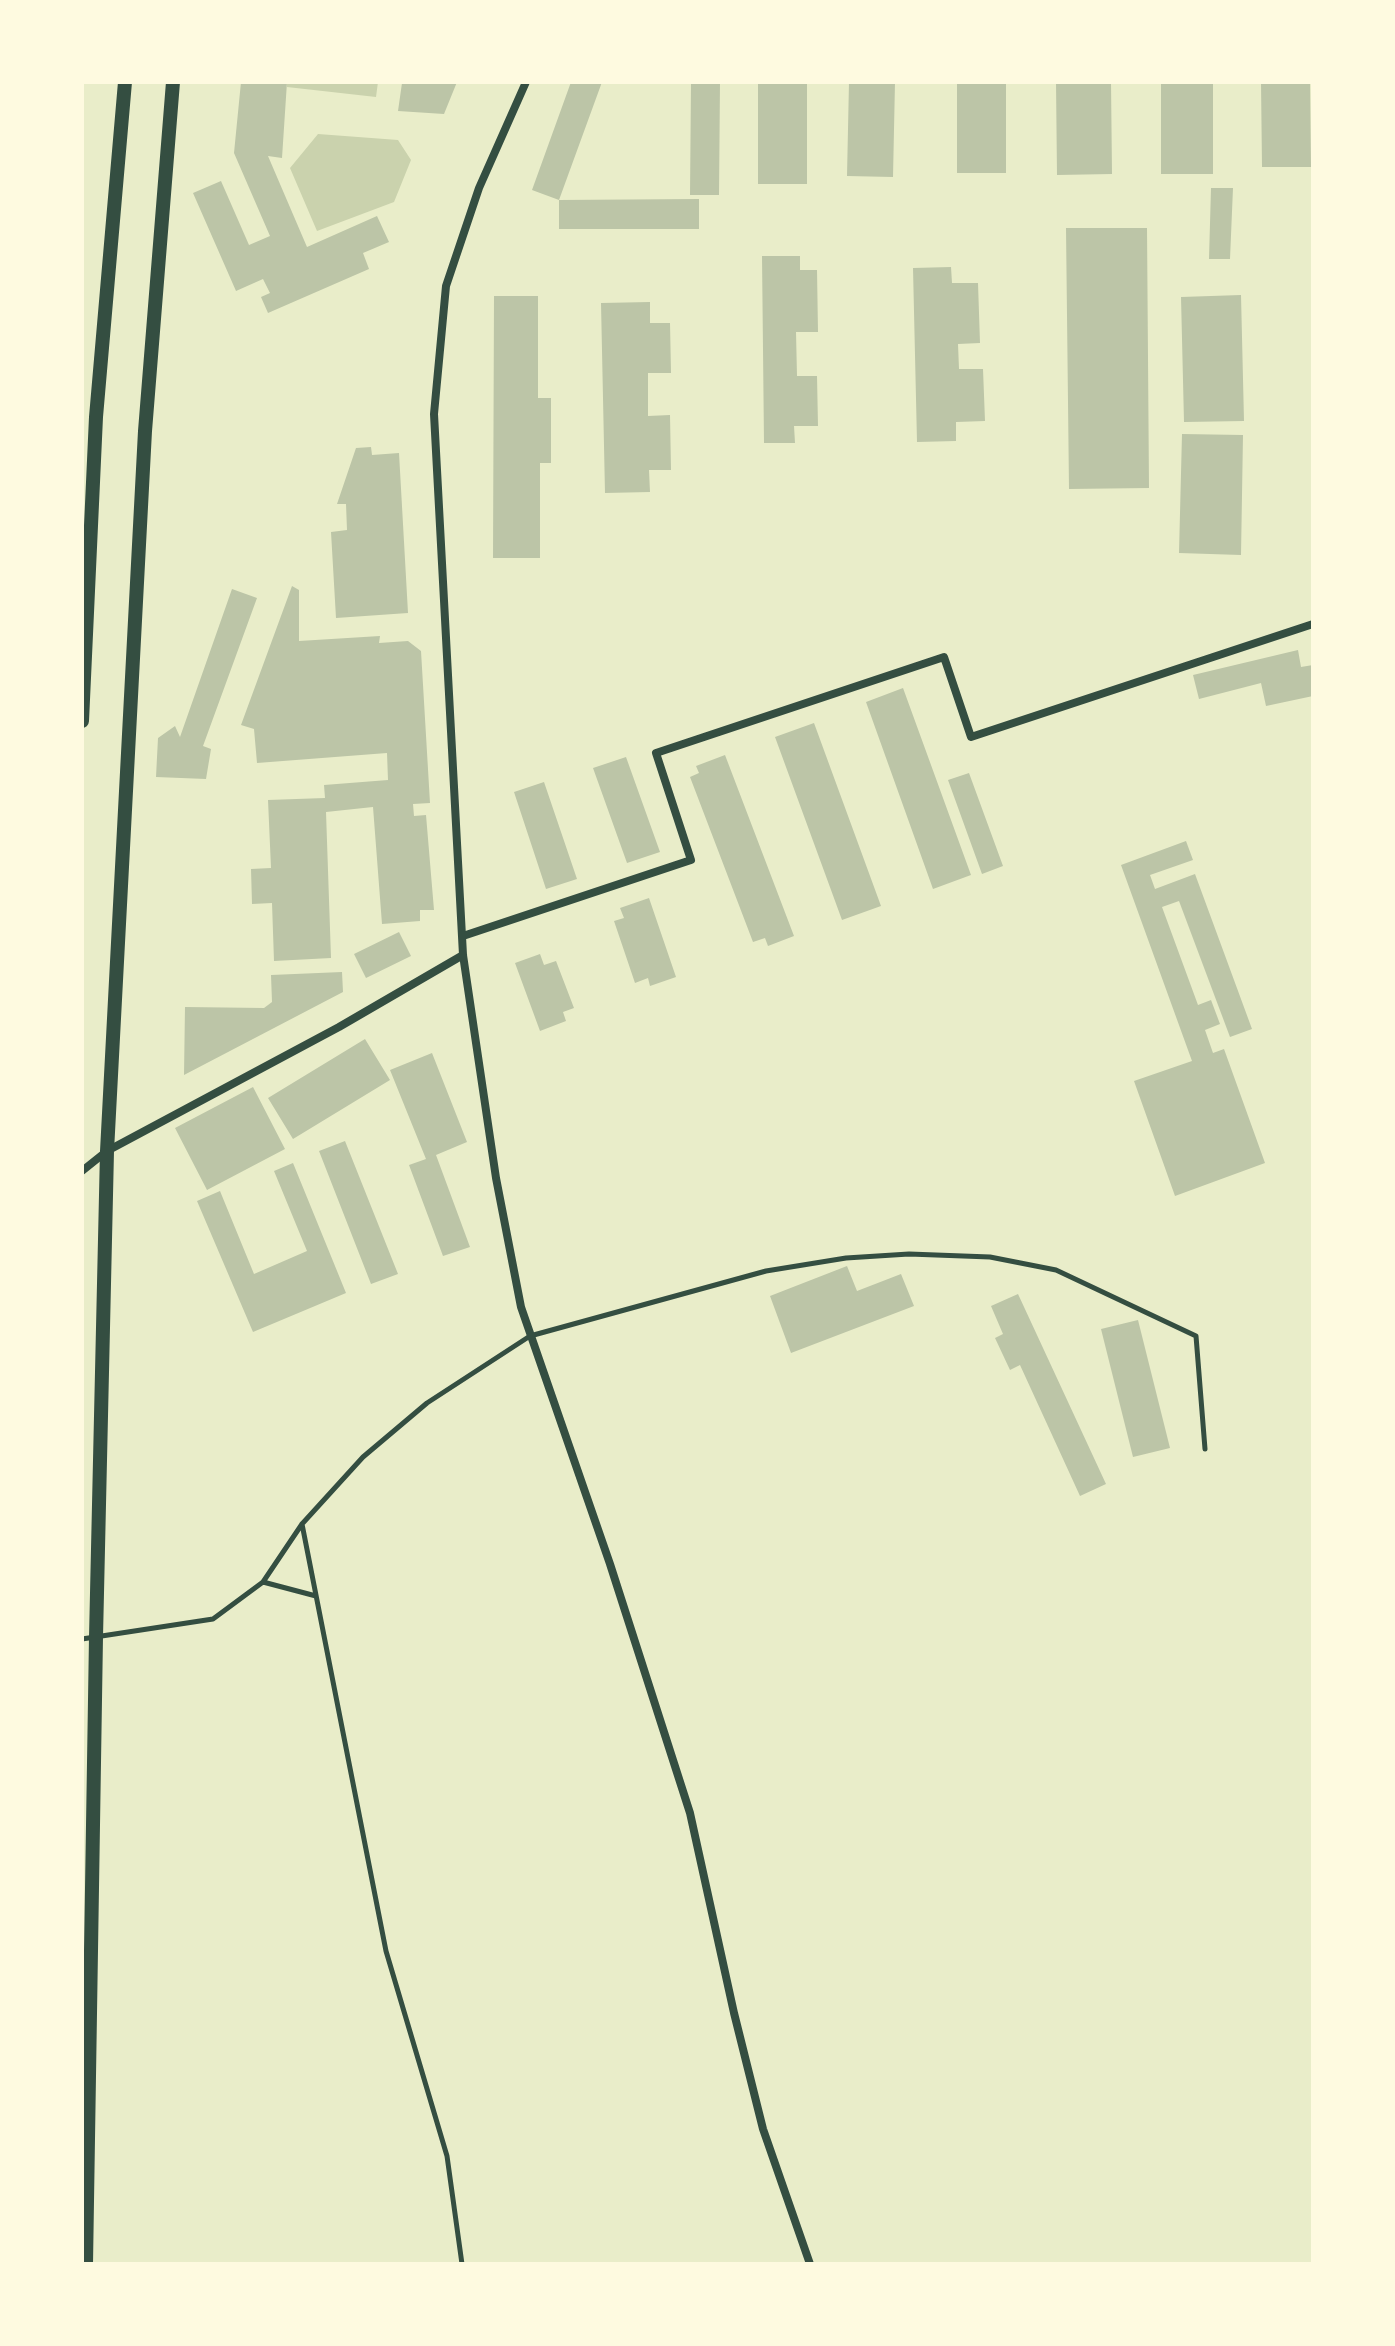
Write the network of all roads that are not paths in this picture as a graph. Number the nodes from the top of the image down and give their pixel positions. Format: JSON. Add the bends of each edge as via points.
{"nodes":[{"id":1,"x":125,"y":82,"type":"edge"},
{"id":2,"x":173,"y":82,"type":"edge"},
{"id":3,"x":526,"y":82,"type":"edge"},
{"id":4,"x":1313,"y":624,"type":"edge"},
{"id":5,"x":82,"y":721,"type":"edge"},
{"id":6,"x":463,"y":936,"type":"junction"},
{"id":7,"x":463,"y":955,"type":"junction"},
{"id":8,"x":107,"y":1151,"type":"junction"},
{"id":9,"x":82,"y":1171,"type":"edge"},
{"id":10,"x":530,"y":1336,"type":"junction"},
{"id":11,"x":1205,"y":1449,"type":"dead end"},
{"id":12,"x":302,"y":1524,"type":"junction"},
{"id":13,"x":263,"y":1582,"type":"junction"},
{"id":14,"x":317,"y":1596,"type":"junction"},
{"id":15,"x":89,"y":1638,"type":"edge"},
{"id":16,"x":86,"y":2264,"type":"edge"},
{"id":17,"x":462,"y":2264,"type":"edge"},
{"id":18,"x":810,"y":2264,"type":"edge"}],
"edges":[{"from":1,"to":5,"type":"main road","via":[[96,417]]},
{"from":2,"to":8,"type":"main road","via":[[145,431]]},
{"from":3,"to":6,"type":"street","via":[[479,188],[446,286],[434,414]]},
{"from":4,"to":6,"type":"street","via":[[971,737],[944,657],[656,753],[691,860]]},
{"from":6,"to":7,"type":"street"},
{"from":7,"to":8,"type":"street"},
{"from":7,"to":10,"type":"street","via":[[496,1178]]},
{"from":8,"to":9,"type":"street"},
{"from":8,"to":15,"type":"main road"},
{"from":10,"to":11,"type":"lane","via":[[766,1271],[909,1254],[990,1257],[1056,1270],[1196,1336]]},
{"from":10,"to":12,"type":"lane","via":[[427,1403],[363,1457]]},
{"from":10,"to":18,"type":"street","via":[[690,1813],[763,2129]]},
{"from":12,"to":13,"type":"lane"},
{"from":12,"to":14,"type":"lane"},
{"from":13,"to":14,"type":"lane"},
{"from":13,"to":15,"type":"lane","via":[[213,1619]]},
{"from":14,"to":17,"type":"lane","via":[[386,1951],[447,2156]]},
{"from":15,"to":16,"type":"main road"}]}
